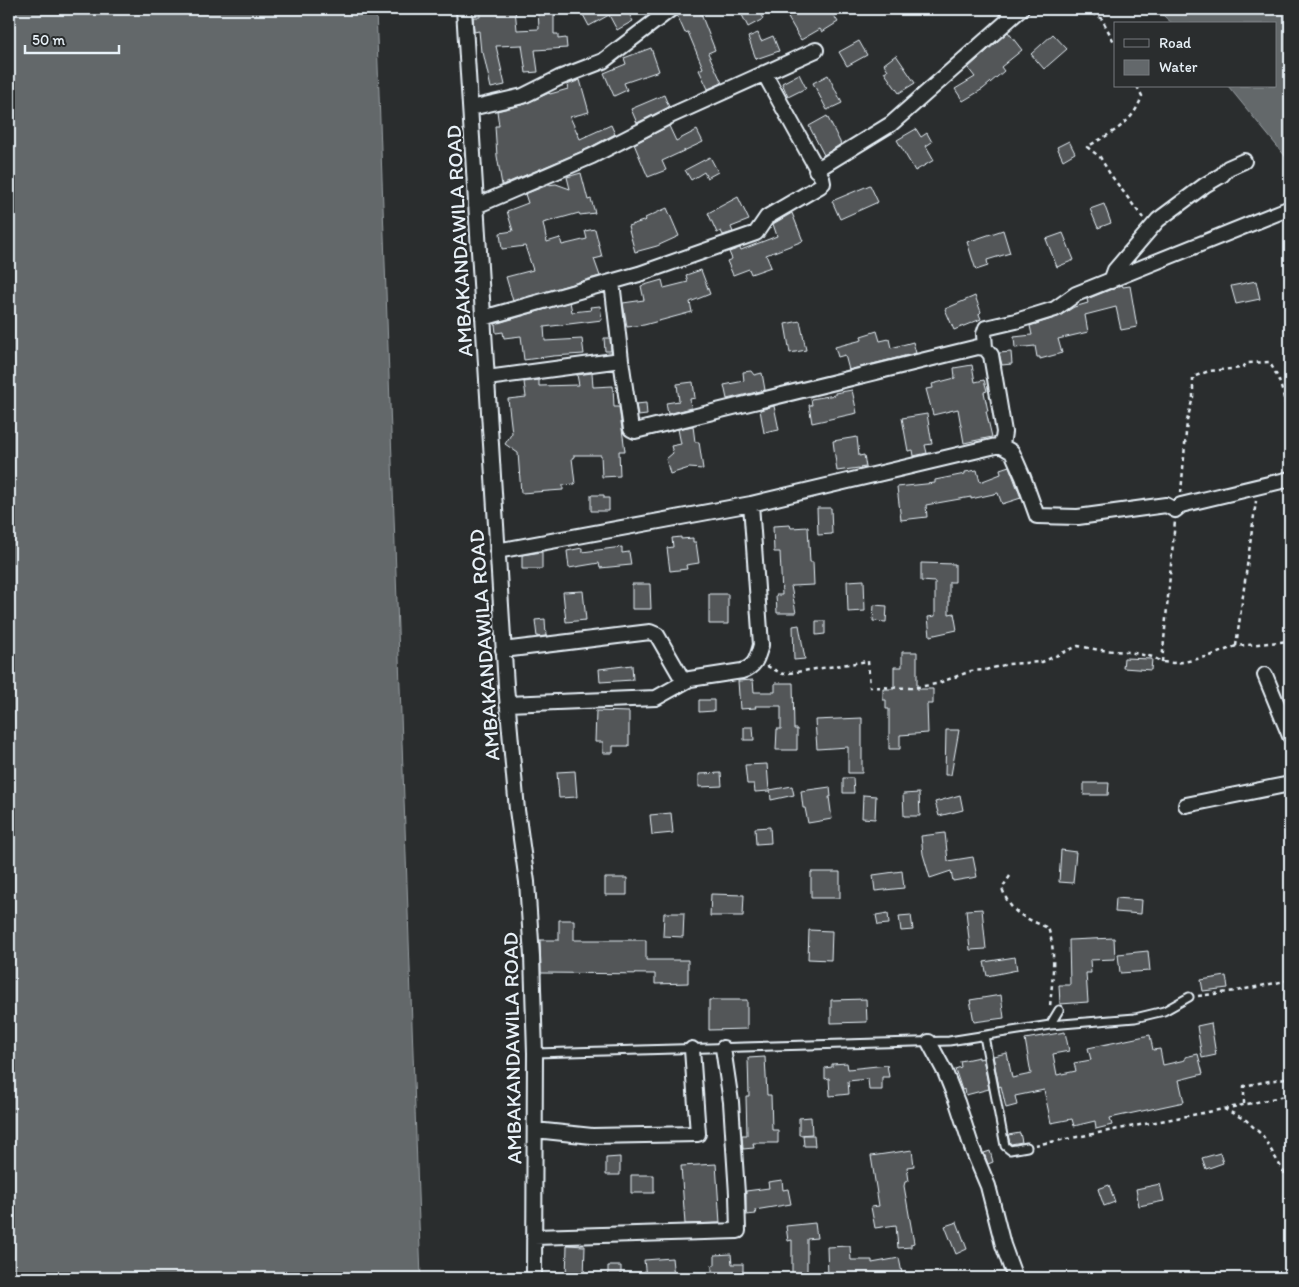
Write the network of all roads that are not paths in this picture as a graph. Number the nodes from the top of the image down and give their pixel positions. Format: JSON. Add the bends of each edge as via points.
{"nodes":[{"id":1,"x":464,"y":9,"type":"edge"},
{"id":2,"x":671,"y":9,"type":"edge"},
{"id":3,"x":1022,"y":9,"type":"edge"},
{"id":4,"x":1005,"y":15,"type":"edge"},
{"id":5,"x":816,"y":50,"type":"dead end"},
{"id":6,"x":764,"y":73,"type":"junction"},
{"id":7,"x":471,"y":108,"type":"junction"},
{"id":8,"x":1244,"y":160,"type":"dead end"},
{"id":9,"x":816,"y":170,"type":"junction"},
{"id":10,"x":476,"y":206,"type":"junction"},
{"id":11,"x":1290,"y":208,"type":"edge"},
{"id":12,"x":1111,"y":281,"type":"junction"},
{"id":13,"x":612,"y":282,"type":"junction"},
{"id":14,"x":483,"y":318,"type":"junction"},
{"id":15,"x":985,"y":348,"type":"junction"},
{"id":16,"x":621,"y":360,"type":"junction"},
{"id":17,"x":487,"y":378,"type":"junction"},
{"id":18,"x":1000,"y":445,"type":"junction"},
{"id":19,"x":1290,"y":479,"type":"edge"},
{"id":20,"x":751,"y":504,"type":"junction"},
{"id":21,"x":497,"y":550,"type":"junction"},
{"id":22,"x":503,"y":650,"type":"junction"},
{"id":23,"x":1265,"y":675,"type":"dead end"},
{"id":24,"x":684,"y":682,"type":"junction"},
{"id":25,"x":507,"y":704,"type":"junction"},
{"id":26,"x":1290,"y":736,"type":"edge"},
{"id":27,"x":1290,"y":784,"type":"edge"},
{"id":28,"x":1186,"y":805,"type":"dead end"},
{"id":29,"x":1190,"y":997,"type":"road end"},
{"id":30,"x":1059,"y":1010,"type":"dead end"},
{"id":31,"x":1050,"y":1025,"type":"junction"},
{"id":32,"x":984,"y":1036,"type":"junction"},
{"id":33,"x":929,"y":1042,"type":"junction"},
{"id":34,"x":724,"y":1048,"type":"junction"},
{"id":35,"x":692,"y":1049,"type":"junction"},
{"id":36,"x":536,"y":1053,"type":"junction"},
{"id":37,"x":535,"y":1130,"type":"junction"},
{"id":38,"x":1027,"y":1147,"type":"road end"},
{"id":39,"x":534,"y":1237,"type":"junction"},
{"id":40,"x":534,"y":1278,"type":"edge"},
{"id":41,"x":1015,"y":1278,"type":"edge"}],
"edges":[{"from":1,"to":7,"type":"street","name":"AMBAKANDAWILA ROAD"},
{"from":2,"to":7,"type":"street","via":[[603,61],[523,96]]},
{"from":3,"to":4,"type":"street"},
{"from":4,"to":9,"type":"street","via":[[891,124]]},
{"from":5,"to":6,"type":"street"},
{"from":6,"to":9,"type":"street"},
{"from":6,"to":10,"type":"street","via":[[592,156]]},
{"from":7,"to":10,"type":"street","name":"AMBAKANDAWILA ROAD"},
{"from":8,"to":12,"type":"street","via":[[1228,168],[1158,220],[1115,270]]},
{"from":9,"to":13,"type":"street","via":[[823,183],[767,217],[756,232]]},
{"from":10,"to":14,"type":"street","name":"AMBAKANDAWILA ROAD"},
{"from":11,"to":12,"type":"street"},
{"from":12,"to":15,"type":"street","via":[[1076,294],[1055,309],[986,328]]},
{"from":13,"to":14,"type":"street"},
{"from":13,"to":16,"type":"street"},
{"from":14,"to":17,"type":"street","name":"AMBAKANDAWILA ROAD"},
{"from":15,"to":16,"type":"street","via":[[635,432],[631,429]]},
{"from":15,"to":18,"type":"street","via":[[990,355],[1004,432]]},
{"from":16,"to":17,"type":"street"},
{"from":17,"to":21,"type":"street","name":"AMBAKANDAWILA ROAD"},
{"from":18,"to":19,"type":"street","via":[[1012,452],[1038,516],[1078,517],[1166,505],[1178,507]]},
{"from":18,"to":20,"type":"street"},
{"from":20,"to":21,"type":"street"},
{"from":20,"to":24,"type":"street","via":[[760,645],[756,661],[742,672]]},
{"from":21,"to":22,"type":"street","name":"AMBAKANDAWILA ROAD"},
{"from":22,"to":24,"type":"street","via":[[650,632],[656,634]]},
{"from":22,"to":25,"type":"street","name":"AMBAKANDAWILA ROAD"},
{"from":23,"to":26,"type":"street"},
{"from":24,"to":25,"type":"street","via":[[656,698]]},
{"from":25,"to":36,"type":"street","name":"AMBAKANDAWILA ROAD","via":[[516,810],[527,882]]},
{"from":27,"to":28,"type":"street"},
{"from":29,"to":31,"type":"lane","via":[[1164,1010],[1135,1018]]},
{"from":30,"to":31,"type":"lane"},
{"from":31,"to":32,"type":"lane"},
{"from":32,"to":33,"type":"lane"},
{"from":32,"to":38,"type":"lane","via":[[1005,1146],[1010,1150]]},
{"from":33,"to":34,"type":"lane"},
{"from":33,"to":41,"type":"street","via":[[945,1072],[988,1186]]},
{"from":34,"to":35,"type":"lane"},
{"from":34,"to":39,"type":"street","via":[[731,1102],[738,1231]]},
{"from":35,"to":36,"type":"lane"},
{"from":35,"to":37,"type":"street","via":[[698,1134],[592,1136]]},
{"from":36,"to":37,"type":"street","name":"AMBAKANDAWILA ROAD"},
{"from":37,"to":39,"type":"street","name":"AMBAKANDAWILA ROAD"},
{"from":39,"to":40,"type":"street","name":"AMBAKANDAWILA ROAD"}]}
